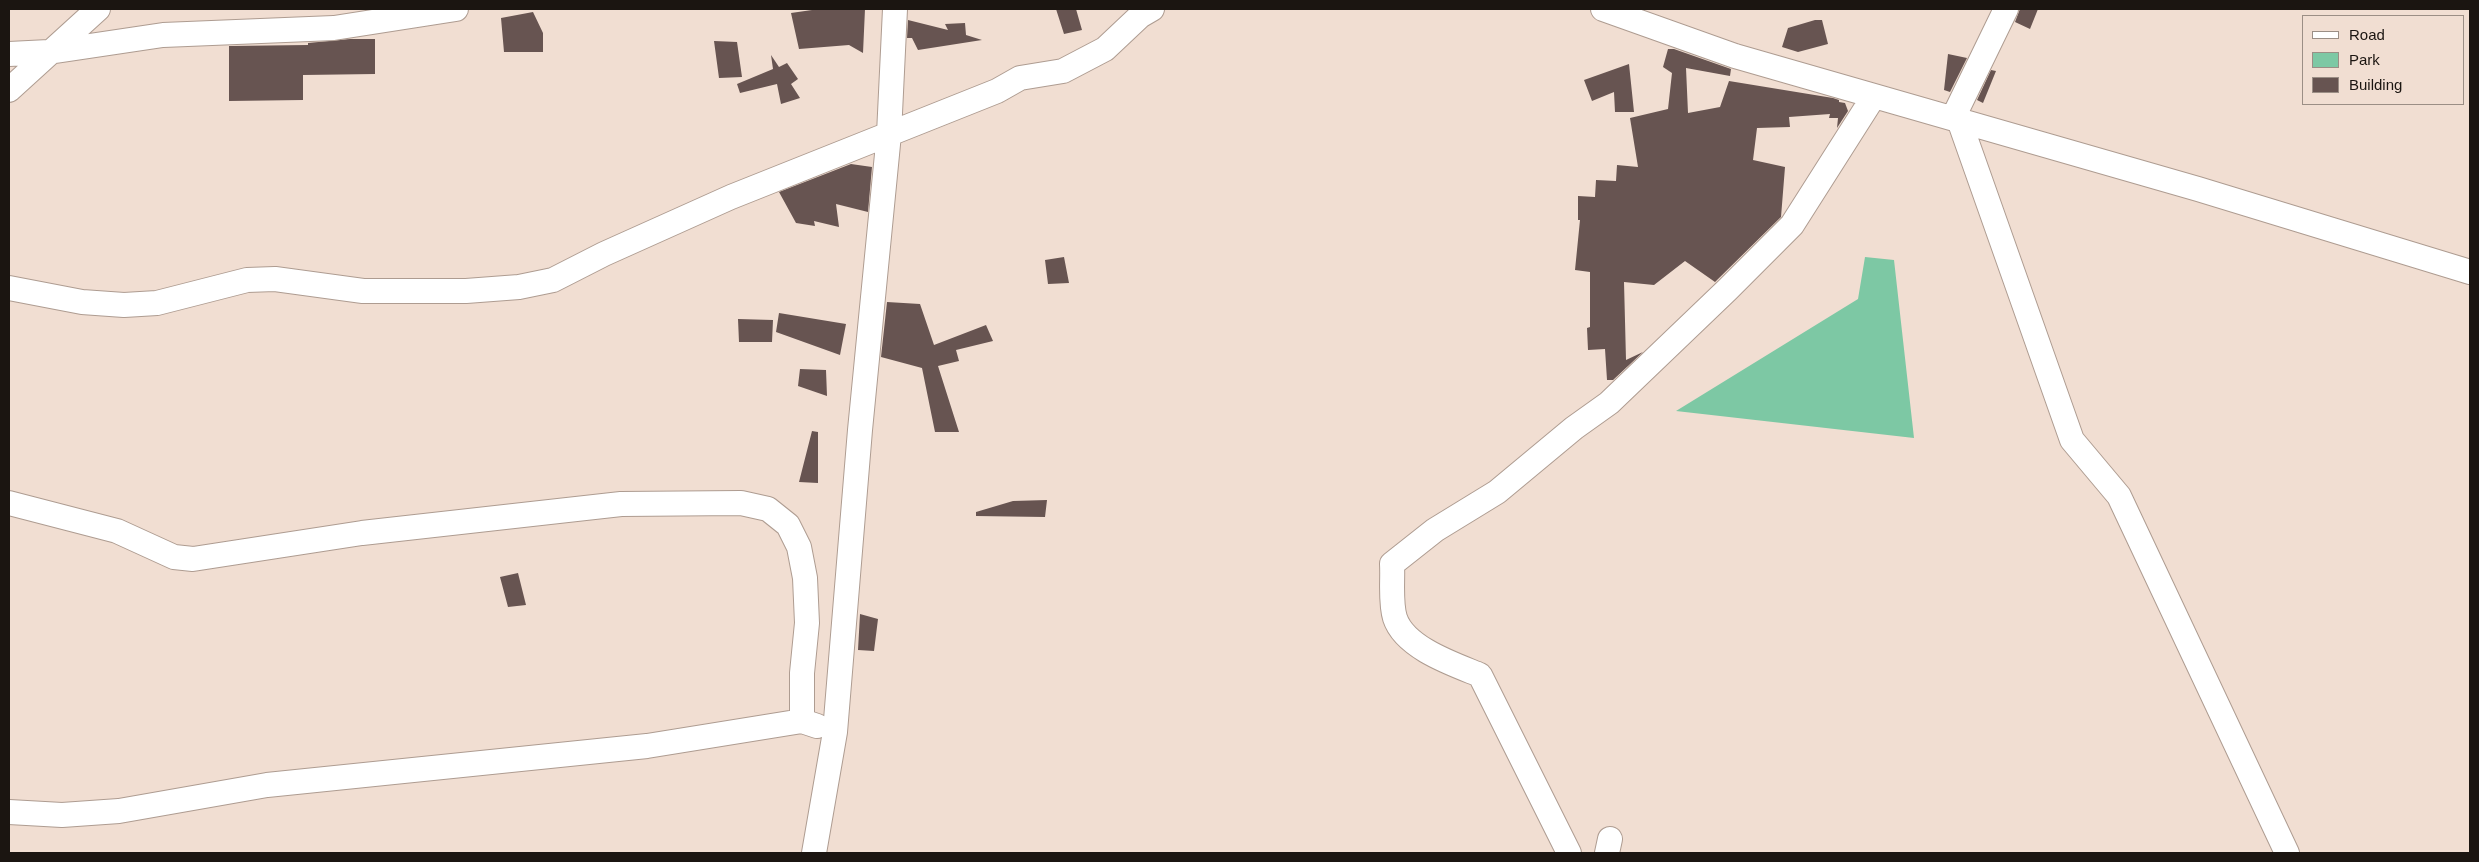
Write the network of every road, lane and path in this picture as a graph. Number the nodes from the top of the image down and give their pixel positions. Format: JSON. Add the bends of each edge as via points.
{"nodes":[{"id":1,"x":98,"y":9,"type":"edge"},
{"id":2,"x":456,"y":9,"type":"edge"},
{"id":3,"x":895,"y":9,"type":"edge"},
{"id":4,"x":1152,"y":9,"type":"edge"},
{"id":5,"x":1603,"y":9,"type":"edge"},
{"id":6,"x":2006,"y":9,"type":"edge"},
{"id":7,"x":49,"y":52,"type":"junction"},
{"id":8,"x":9,"y":54,"type":"edge"},
{"id":9,"x":9,"y":90,"type":"edge"},
{"id":10,"x":1874,"y":96,"type":"junction"},
{"id":11,"x":1956,"y":119,"type":"junction"},
{"id":12,"x":889,"y":134,"type":"junction"},
{"id":13,"x":2470,"y":272,"type":"edge"},
{"id":14,"x":9,"y":288,"type":"edge"},
{"id":15,"x":9,"y":503,"type":"edge"},
{"id":16,"x":802,"y":721,"type":"junction"},
{"id":17,"x":835,"y":732,"type":"junction"},
{"id":18,"x":9,"y":812,"type":"edge"},
{"id":19,"x":815,"y":853,"type":"edge"},
{"id":20,"x":1569,"y":853,"type":"edge"},
{"id":21,"x":2287,"y":853,"type":"edge"}],
"edges":[{"from":1,"to":7,"type":"street"},
{"from":2,"to":7,"type":"street","via":[[334,28],[163,35]]},
{"from":3,"to":12,"type":"street"},
{"from":4,"to":12,"type":"street","via":[[1105,49],[1063,71],[1020,78],[997,91]]},
{"from":5,"to":10,"type":"street","via":[[1735,56]]},
{"from":6,"to":11,"type":"street"},
{"from":7,"to":8,"type":"street"},
{"from":7,"to":9,"type":"street"},
{"from":10,"to":11,"type":"street"},
{"from":10,"to":20,"type":"street","via":[[1792,225],[1727,290],[1608,402],[1497,492],[1435,530],[1392,564],[1395,618],[1406,638],[1449,663],[1480,675]]},
{"from":11,"to":13,"type":"street"},
{"from":11,"to":21,"type":"street","via":[[2072,440],[2119,496]]},
{"from":12,"to":14,"type":"street","via":[[731,197],[553,280],[519,287],[466,292],[363,292],[275,278],[247,280],[157,303],[124,305],[82,302]]},
{"from":12,"to":17,"type":"street"},
{"from":15,"to":16,"type":"street","via":[[117,531],[174,557],[193,560],[372,532],[621,504],[741,503],[768,509],[788,525],[798,547],[804,578],[807,623]]},
{"from":16,"to":17,"type":"street"},
{"from":16,"to":18,"type":"street","via":[[628,748],[267,785],[119,811],[62,815]]},
{"from":17,"to":19,"type":"street"}]}
